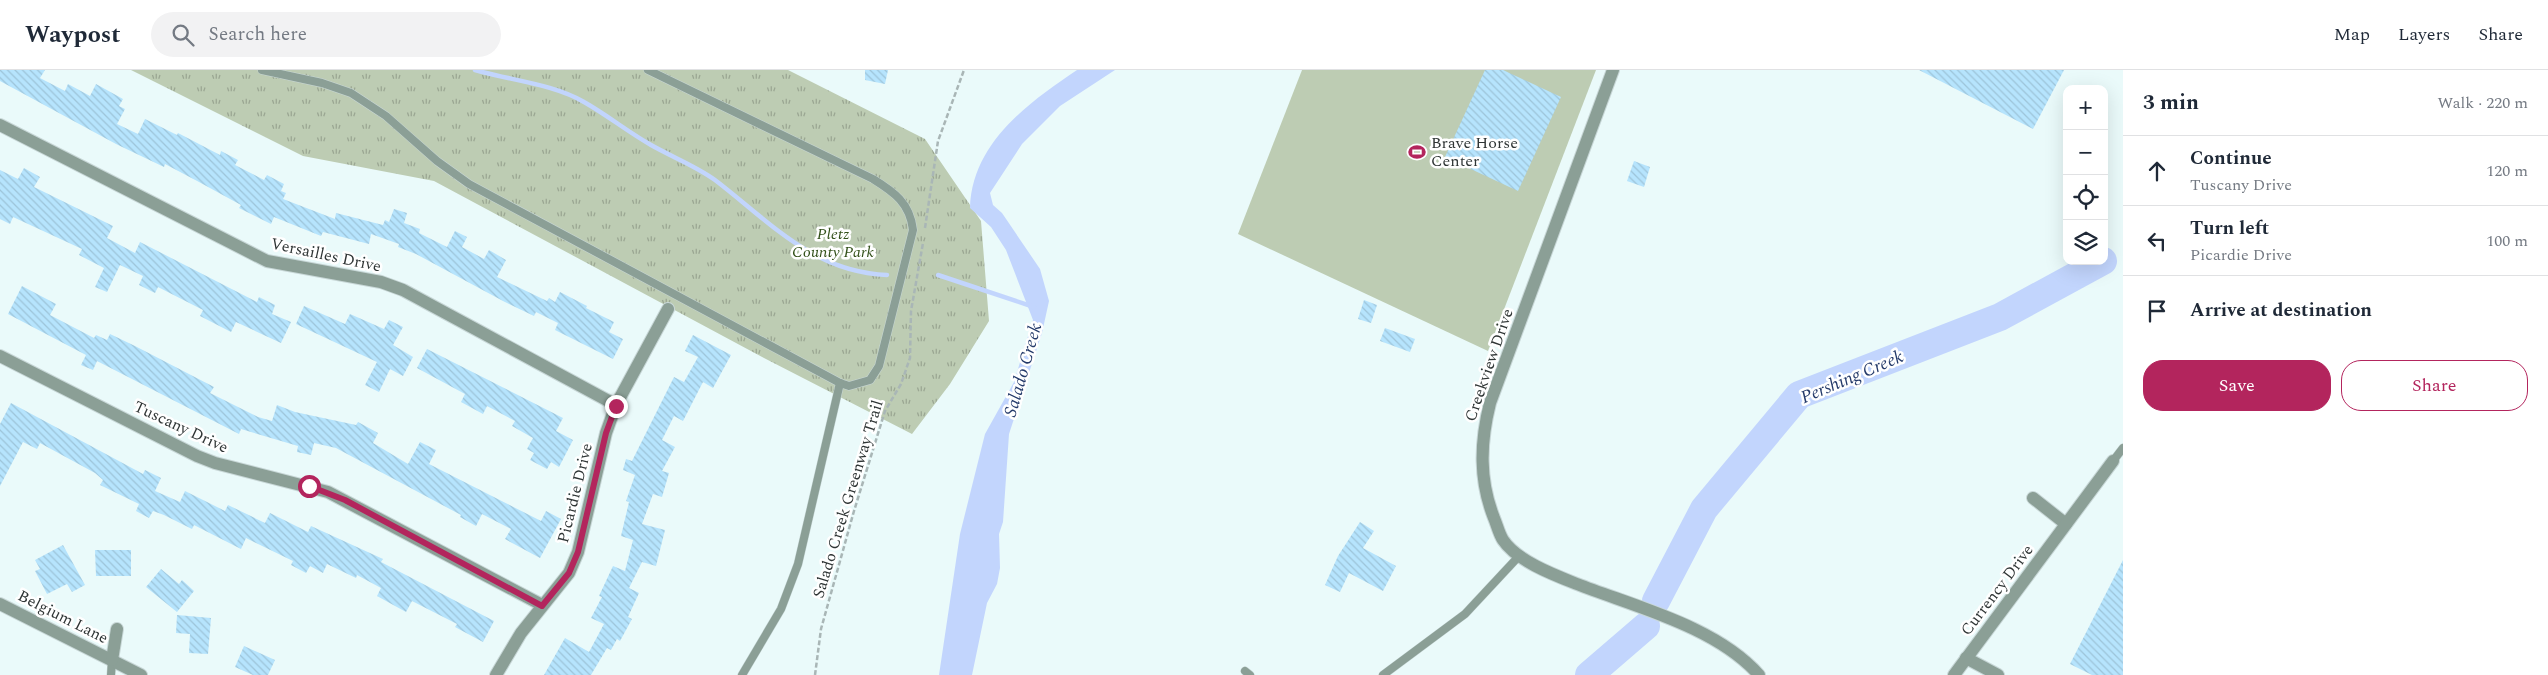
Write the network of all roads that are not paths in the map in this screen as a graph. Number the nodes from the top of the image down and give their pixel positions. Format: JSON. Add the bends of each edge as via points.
{"nodes":[{"id":1,"x":262,"y":70,"type":"edge"},
{"id":2,"x":648,"y":70,"type":"edge"},
{"id":3,"x":1613,"y":70,"type":"edge"},
{"id":4,"x":0,"y":126,"type":"edge"},
{"id":5,"x":668,"y":309,"type":"dead end"},
{"id":6,"x":0,"y":356,"type":"edge"},
{"id":7,"x":840,"y":383,"type":"junction"},
{"id":8,"x":616,"y":406,"type":"junction"},
{"id":9,"x":2123,"y":448,"type":"edge"},
{"id":10,"x":2113,"y":461,"type":"joint"},
{"id":11,"x":2033,"y":498,"type":"dead end"},
{"id":12,"x":2066,"y":524,"type":"junction"},
{"id":13,"x":1520,"y":555,"type":"junction"},
{"id":14,"x":0,"y":604,"type":"edge"},
{"id":15,"x":542,"y":606,"type":"junction"},
{"id":16,"x":117,"y":629,"type":"dead end"},
{"id":17,"x":1966,"y":658,"type":"junction"},
{"id":18,"x":112,"y":660,"type":"junction"},
{"id":19,"x":111,"y":675,"type":"edge"},
{"id":20,"x":141,"y":675,"type":"edge"},
{"id":21,"x":496,"y":675,"type":"edge"},
{"id":22,"x":742,"y":675,"type":"edge"},
{"id":23,"x":1383,"y":675,"type":"edge"},
{"id":24,"x":1759,"y":675,"type":"edge"},
{"id":25,"x":1954,"y":675,"type":"edge"},
{"id":26,"x":1998,"y":675,"type":"edge"}],
"edges":[{"from":1,"to":7,"type":"lane","via":[[351,93],[386,116],[437,161],[470,184]]},
{"from":2,"to":7,"type":"lane","via":[[873,179],[901,198],[911,217],[913,230],[878,366],[870,380],[849,386]]},
{"from":3,"to":13,"type":"street","name":"Creekview Drive","via":[[1490,403],[1483,430],[1481,465],[1489,505],[1503,540]]},
{"from":4,"to":8,"type":"street","name":"Versailles Drive","via":[[267,261],[381,282],[403,290]]},
{"from":5,"to":8,"type":"street","name":"Picardie Drive"},
{"from":6,"to":15,"type":"street","name":"Tuscany Drive","via":[[215,464],[328,492]]},
{"from":7,"to":22,"type":"lane","via":[[798,564],[781,609]]},
{"from":8,"to":15,"type":"street","name":"Picardie Drive","via":[[606,433],[578,552],[569,573]]},
{"from":9,"to":10,"type":"lane"},
{"from":10,"to":12,"type":"street","name":"Currency Drive"},
{"from":11,"to":12,"type":"street"},
{"from":12,"to":17,"type":"street","name":"Currency Drive"},
{"from":13,"to":23,"type":"lane","via":[[1465,614]]},
{"from":13,"to":24,"type":"street","name":"Creekview Drive","via":[[1559,576],[1718,640],[1748,662]]},
{"from":14,"to":18,"type":"street","name":"Belgium Lane"},
{"from":15,"to":21,"type":"street","name":"Picardie Drive"},
{"from":16,"to":18,"type":"street","name":"Belgium Lane"},
{"from":17,"to":25,"type":"street","name":"Currency Drive"},
{"from":17,"to":26,"type":"street"},
{"from":18,"to":19,"type":"lane"},
{"from":18,"to":20,"type":"street","name":"Belgium Lane"}]}
